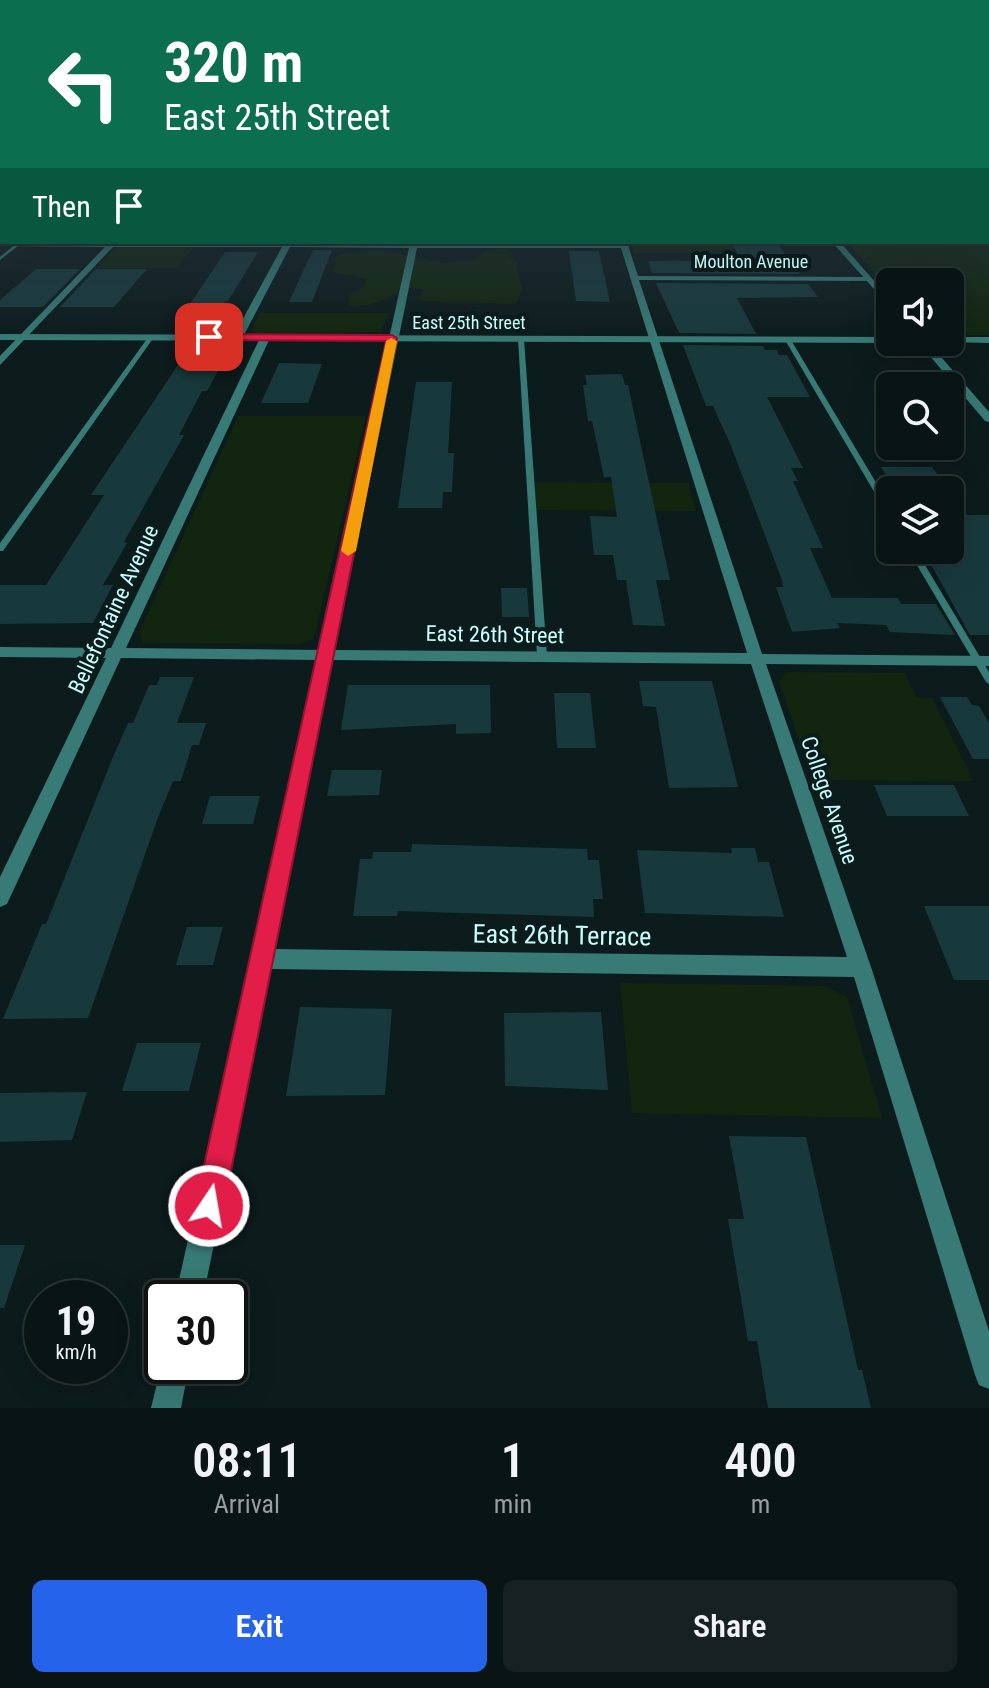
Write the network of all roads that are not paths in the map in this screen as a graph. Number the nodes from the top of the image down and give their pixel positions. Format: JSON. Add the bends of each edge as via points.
{"nodes":[{"id":1,"x":19,"y":244,"type":"edge"},
{"id":2,"x":111,"y":244,"type":"edge"},
{"id":3,"x":200,"y":244,"type":"edge"},
{"id":4,"x":414,"y":244,"type":"edge"},
{"id":5,"x":517,"y":244,"type":"edge"},
{"id":6,"x":624,"y":244,"type":"edge"},
{"id":7,"x":838,"y":244,"type":"edge"},
{"id":8,"x":287,"y":245,"type":"junction"},
{"id":9,"x":0,"y":259,"type":"edge"},
{"id":10,"x":635,"y":278,"type":"junction"},
{"id":11,"x":868,"y":279,"type":"junction"},
{"id":12,"x":876,"y":288,"type":"edge"},
{"id":13,"x":0,"y":337,"type":"edge"},
{"id":14,"x":24,"y":337,"type":"junction"},
{"id":15,"x":151,"y":337,"type":"junction"},
{"id":16,"x":238,"y":337,"type":"junction"},
{"id":17,"x":265,"y":338,"type":"junction"},
{"id":18,"x":392,"y":338,"type":"junction"},
{"id":19,"x":521,"y":339,"type":"junction"},
{"id":20,"x":654,"y":339,"type":"junction"},
{"id":21,"x":788,"y":340,"type":"junction"},
{"id":22,"x":876,"y":340,"type":"edge"},
{"id":23,"x":964,"y":340,"type":"edge"},
{"id":24,"x":989,"y":340,"type":"edge"},
{"id":25,"x":935,"y":356,"type":"edge"},
{"id":26,"x":0,"y":362,"type":"edge"},
{"id":27,"x":989,"y":419,"type":"edge"},
{"id":28,"x":876,"y":488,"type":"edge"},
{"id":29,"x":0,"y":549,"type":"edge"},
{"id":30,"x":921,"y":564,"type":"edge"},
{"id":31,"x":0,"y":652,"type":"edge"},
{"id":32,"x":117,"y":653,"type":"junction"},
{"id":33,"x":327,"y":654,"type":"junction"},
{"id":34,"x":542,"y":656,"type":"junction"},
{"id":35,"x":757,"y":658,"type":"junction"},
{"id":36,"x":984,"y":661,"type":"edge"},
{"id":37,"x":989,"y":680,"type":"edge"},
{"id":38,"x":0,"y":898,"type":"edge"},
{"id":39,"x":262,"y":959,"type":"junction"},
{"id":40,"x":861,"y":967,"type":"junction"},
{"id":41,"x":193,"y":1280,"type":"edge"},
{"id":42,"x":989,"y":1375,"type":"edge"},
{"id":43,"x":171,"y":1384,"type":"edge"},
{"id":44,"x":166,"y":1408,"type":"edge"}],
"edges":[{"from":1,"to":9,"type":"lane"},
{"from":2,"to":14,"type":"street"},
{"from":3,"to":8,"type":"street"},
{"from":4,"to":5,"type":"street"},
{"from":4,"to":8,"type":"street"},
{"from":4,"to":18,"type":"street"},
{"from":5,"to":6,"type":"street"},
{"from":6,"to":10,"type":"street","name":"College Avenue"},
{"from":7,"to":11,"type":"street"},
{"from":8,"to":16,"type":"street"},
{"from":10,"to":11,"type":"street","name":"Moulton Avenue"},
{"from":10,"to":20,"type":"street","name":"College Avenue"},
{"from":11,"to":12,"type":"street"},
{"from":13,"to":14,"type":"street","name":"East 25th Street"},
{"from":14,"to":15,"type":"street","name":"East 25th Street"},
{"from":14,"to":26,"type":"street"},
{"from":15,"to":16,"type":"street","name":"East 25th Street"},
{"from":15,"to":29,"type":"lane"},
{"from":16,"to":17,"type":"street","name":"East 25th Street"},
{"from":17,"to":18,"type":"street","name":"East 25th Street"},
{"from":17,"to":32,"type":"street","name":"Bellefontaine Avenue"},
{"from":18,"to":19,"type":"street","name":"East 25th Street"},
{"from":18,"to":33,"type":"street"},
{"from":19,"to":20,"type":"street","name":"East 25th Street"},
{"from":19,"to":34,"type":"lane"},
{"from":20,"to":21,"type":"street","name":"East 25th Street"},
{"from":20,"to":35,"type":"street","name":"College Avenue"},
{"from":21,"to":22,"type":"street","name":"East 25th Street"},
{"from":21,"to":28,"type":"lane"},
{"from":23,"to":24,"type":"street"},
{"from":25,"to":27,"type":"street"},
{"from":30,"to":36,"type":"lane"},
{"from":31,"to":32,"type":"street","name":"East 26th Street"},
{"from":32,"to":33,"type":"street","name":"East 26th Street"},
{"from":32,"to":38,"type":"street","name":"Bellefontaine Avenue"},
{"from":33,"to":34,"type":"street","name":"East 26th Street"},
{"from":33,"to":39,"type":"street"},
{"from":34,"to":35,"type":"street","name":"East 26th Street"},
{"from":35,"to":36,"type":"street","name":"East 26th Street"},
{"from":35,"to":40,"type":"street","name":"College Avenue"},
{"from":36,"to":37,"type":"lane"},
{"from":39,"to":40,"type":"street","name":"East 26th Terrace"},
{"from":39,"to":41,"type":"street"},
{"from":40,"to":42,"type":"street","name":"College Avenue"},
{"from":43,"to":44,"type":"street"}]}
